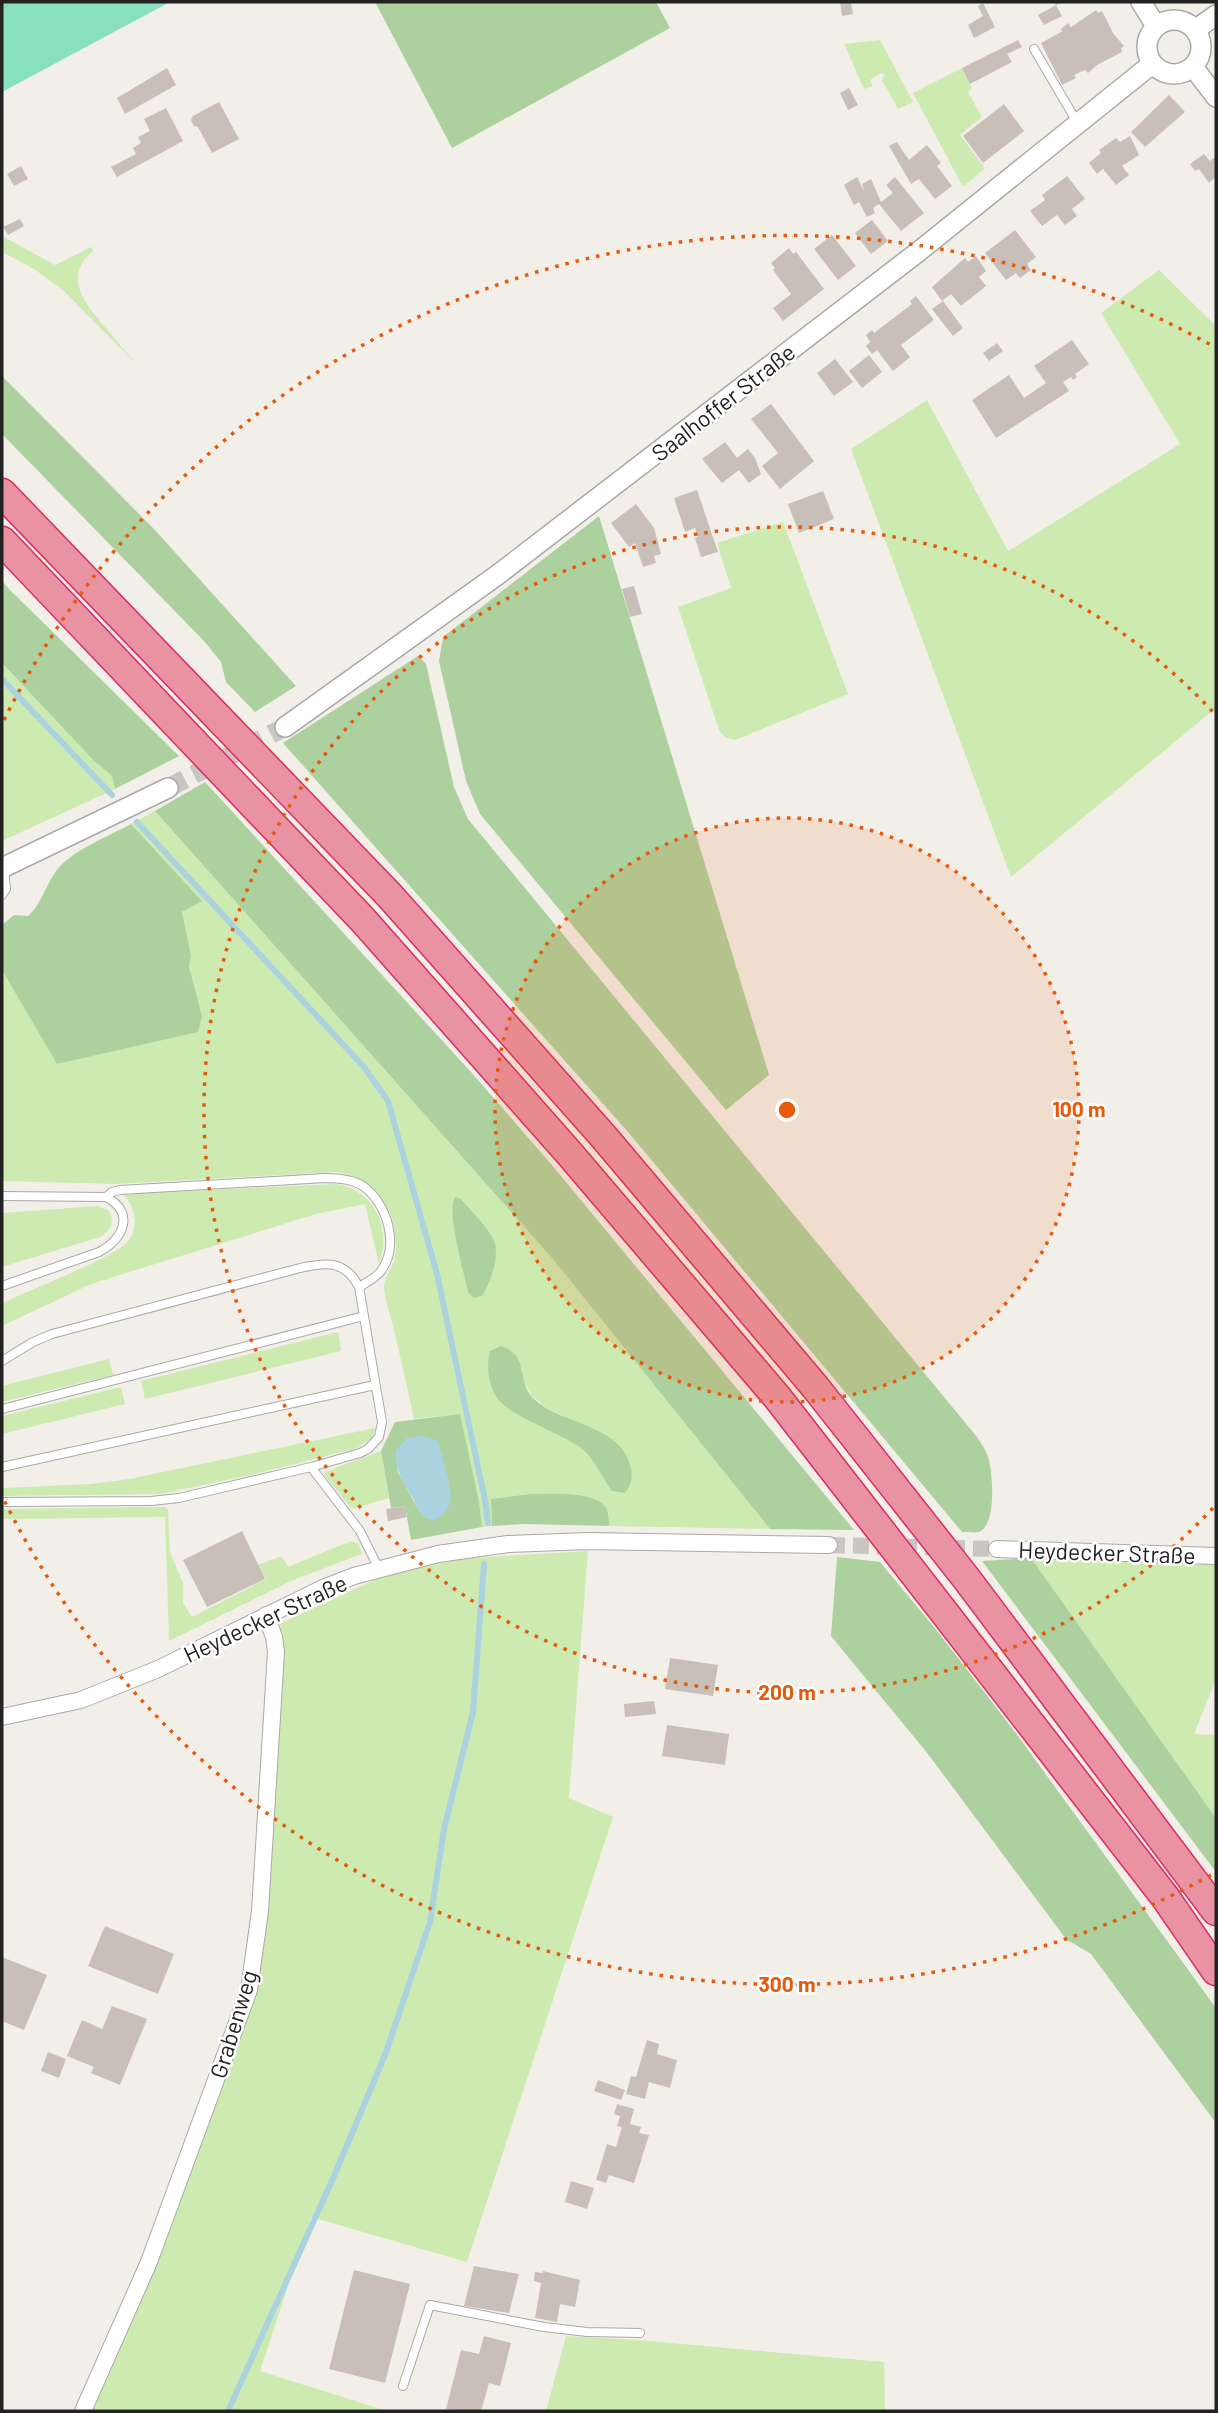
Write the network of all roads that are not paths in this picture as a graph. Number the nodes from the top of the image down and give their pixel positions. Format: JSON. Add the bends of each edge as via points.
{"nodes":[{"id":1,"x":1141,"y":2,"type":"edge"},
{"id":2,"x":1216,"y":15,"type":"edge"},
{"id":3,"x":1156,"y":26,"type":"junction"},
{"id":4,"x":1195,"y":30,"type":"junction"},
{"id":5,"x":1034,"y":49,"type":"dead end"},
{"id":6,"x":1152,"y":64,"type":"junction"},
{"id":7,"x":1193,"y":67,"type":"junction"},
{"id":8,"x":1216,"y":97,"type":"edge"},
{"id":9,"x":1078,"y":123,"type":"junction"},
{"id":10,"x":2,"y":493,"type":"edge"},
{"id":11,"x":2,"y":541,"type":"edge"},
{"id":12,"x":285,"y":727,"type":"tunnel mouth"},
{"id":13,"x":168,"y":788,"type":"tunnel mouth"},
{"id":14,"x":3,"y":867,"type":"edge"},
{"id":15,"x":2,"y":895,"type":"edge"},
{"id":16,"x":2,"y":1196,"type":"edge"},
{"id":17,"x":106,"y":1197,"type":"junction"},
{"id":18,"x":2,"y":1286,"type":"edge"},
{"id":19,"x":359,"y":1287,"type":"junction"},
{"id":20,"x":364,"y":1317,"type":"junction"},
{"id":21,"x":2,"y":1361,"type":"edge"},
{"id":22,"x":375,"y":1385,"type":"junction"},
{"id":23,"x":2,"y":1409,"type":"edge"},
{"id":24,"x":2,"y":1467,"type":"edge"},
{"id":25,"x":312,"y":1467,"type":"junction"},
{"id":26,"x":2,"y":1503,"type":"edge"},
{"id":27,"x":829,"y":1545,"type":"tunnel mouth"},
{"id":28,"x":997,"y":1549,"type":"tunnel mouth"},
{"id":29,"x":1216,"y":1556,"type":"edge"},
{"id":30,"x":379,"y":1569,"type":"junction"},
{"id":31,"x":266,"y":1615,"type":"junction"},
{"id":32,"x":2,"y":1717,"type":"edge"},
{"id":33,"x":1216,"y":1911,"type":"edge"},
{"id":34,"x":1216,"y":1971,"type":"edge"},
{"id":35,"x":640,"y":2333,"type":"dead end"},
{"id":36,"x":403,"y":2386,"type":"dead end"},
{"id":37,"x":83,"y":2411,"type":"edge"}],
"edges":[{"from":1,"to":3,"type":"street"},
{"from":2,"to":4,"type":"street"},
{"from":3,"to":4,"type":"street","via":[[1172,20]]},
{"from":3,"to":6,"type":"street","via":[[1147,40]]},
{"from":4,"to":7,"type":"street","via":[[1200,53]]},
{"from":5,"to":9,"type":"lane"},
{"from":6,"to":7,"type":"street","via":[[1167,74]]},
{"from":6,"to":9,"type":"street","name":"Saalhoffer Straße"},
{"from":7,"to":8,"type":"street"},
{"from":9,"to":12,"type":"street","name":"Saalhoffer Straße","via":[[496,576]]},
{"from":10,"to":33,"type":"highway","via":[[390,896],[603,1136],[832,1409],[966,1578]]},
{"from":11,"to":34,"type":"highway","via":[[363,920],[777,1397],[1148,1875]]},
{"from":13,"to":14,"type":"street"},
{"from":14,"to":15,"type":"lane","via":[[6,889]]},
{"from":16,"to":17,"type":"lane"},
{"from":17,"to":18,"type":"lane","via":[[120,1208],[124,1224],[111,1246]]},
{"from":17,"to":19,"type":"lane","via":[[120,1189],[348,1180],[377,1199],[390,1241],[381,1271]]},
{"from":19,"to":20,"type":"lane"},
{"from":19,"to":21,"type":"lane","via":[[342,1267],[316,1264],[52,1334]]},
{"from":20,"to":22,"type":"lane"},
{"from":20,"to":23,"type":"lane"},
{"from":22,"to":24,"type":"lane"},
{"from":22,"to":25,"type":"lane","via":[[382,1422],[374,1443]]},
{"from":25,"to":26,"type":"lane","via":[[165,1500]]},
{"from":25,"to":30,"type":"lane","via":[[360,1531]]},
{"from":27,"to":30,"type":"street","name":"Heydecker Straße","via":[[508,1544],[438,1554]]},
{"from":28,"to":29,"type":"street","name":"Heydecker Straße"},
{"from":30,"to":31,"type":"street","name":"Heydecker Straße","via":[[323,1588]]},
{"from":31,"to":32,"type":"street","name":"Heydecker Straße","via":[[158,1669],[81,1700]]},
{"from":31,"to":37,"type":"street","name":"Grabenweg","via":[[276,1652],[272,1744],[260,1911],[249,1990],[149,2262]]},
{"from":35,"to":36,"type":"lane","via":[[565,2330],[430,2305]]}]}
